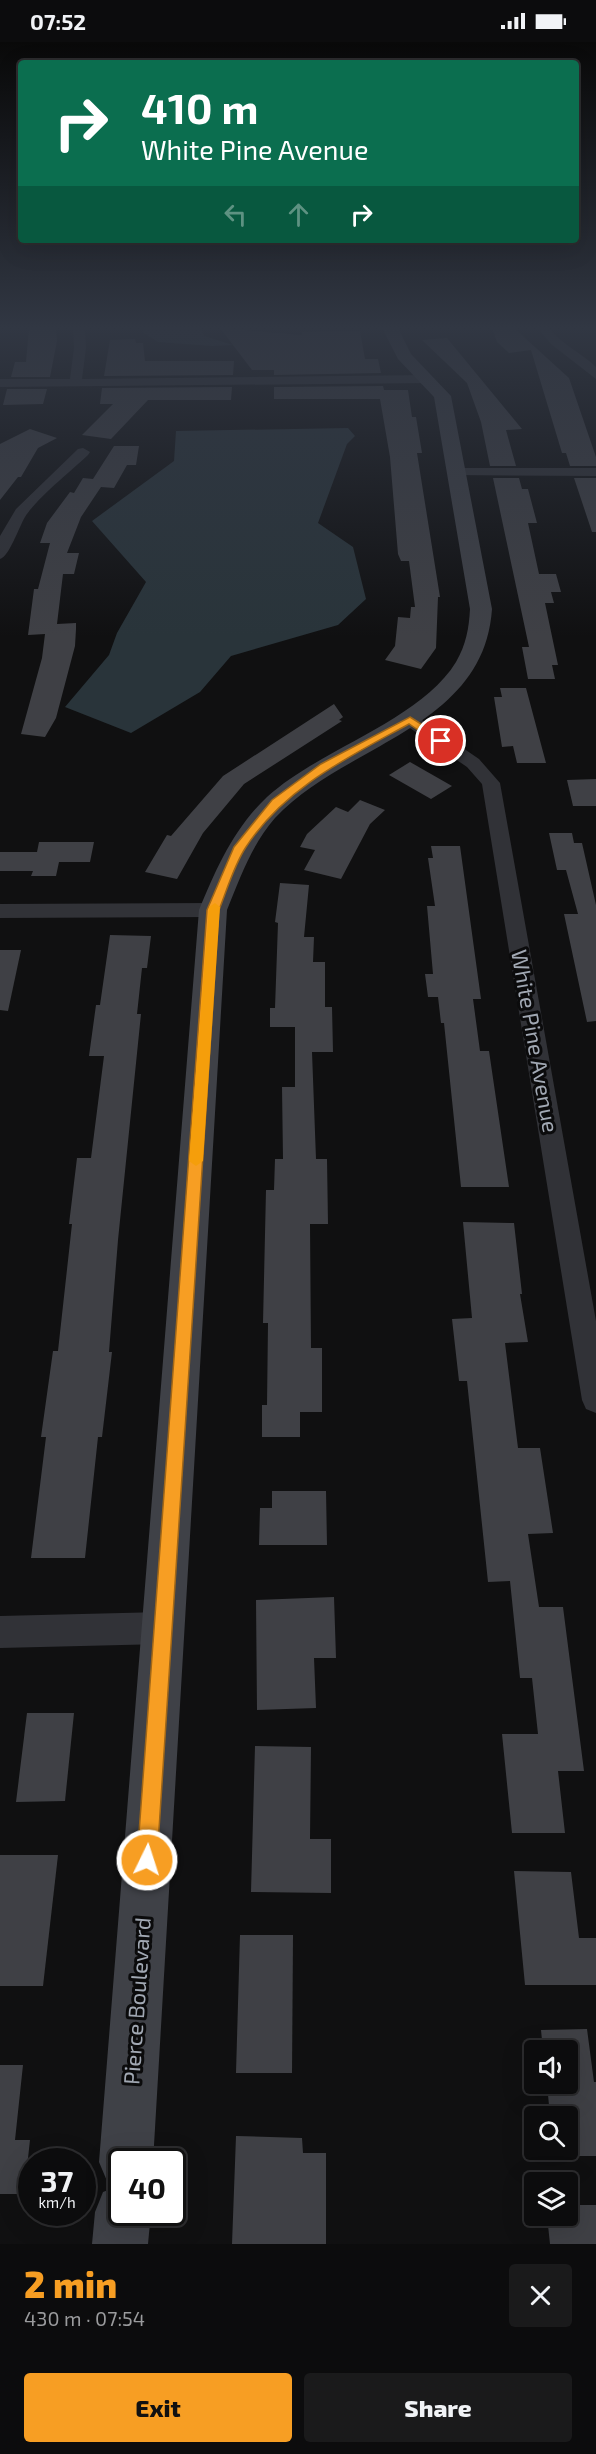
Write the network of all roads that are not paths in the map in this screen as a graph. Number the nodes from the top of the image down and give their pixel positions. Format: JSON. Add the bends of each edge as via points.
{"nodes":[{"id":1,"x":449,"y":431,"type":"edge"},
{"id":2,"x":83,"y":452,"type":"dead end"},
{"id":3,"x":457,"y":472,"type":"junction"},
{"id":4,"x":596,"y":472,"type":"edge"},
{"id":5,"x":0,"y":555,"type":"edge"},
{"id":6,"x":410,"y":720,"type":"junction"},
{"id":7,"x":213,"y":910,"type":"junction"},
{"id":8,"x":0,"y":911,"type":"edge"},
{"id":9,"x":596,"y":1398,"type":"edge"},
{"id":10,"x":163,"y":1629,"type":"junction"},
{"id":11,"x":0,"y":1632,"type":"edge"},
{"id":12,"x":127,"y":2148,"type":"edge"},
{"id":13,"x":122,"y":2226,"type":"edge"},
{"id":14,"x":120,"y":2244,"type":"edge"}],
"edges":[{"from":1,"to":3,"type":"street","name":"Pierce Boulevard"},
{"from":2,"to":5,"type":"street","via":[[21,512]]},
{"from":3,"to":4,"type":"street"},
{"from":3,"to":6,"type":"street","name":"Pierce Boulevard","via":[[481,609],[479,636],[469,660],[449,686]]},
{"from":6,"to":7,"type":"street","name":"Pierce Boulevard","via":[[325,766],[276,802],[240,847]]},
{"from":6,"to":9,"type":"street","name":"White Pine Avenue","via":[[473,763],[491,783]]},
{"from":7,"to":8,"type":"street"},
{"from":7,"to":10,"type":"street","name":"Pierce Boulevard"},
{"from":10,"to":11,"type":"street"},
{"from":10,"to":12,"type":"street","name":"Pierce Boulevard"},
{"from":13,"to":14,"type":"street"}]}
